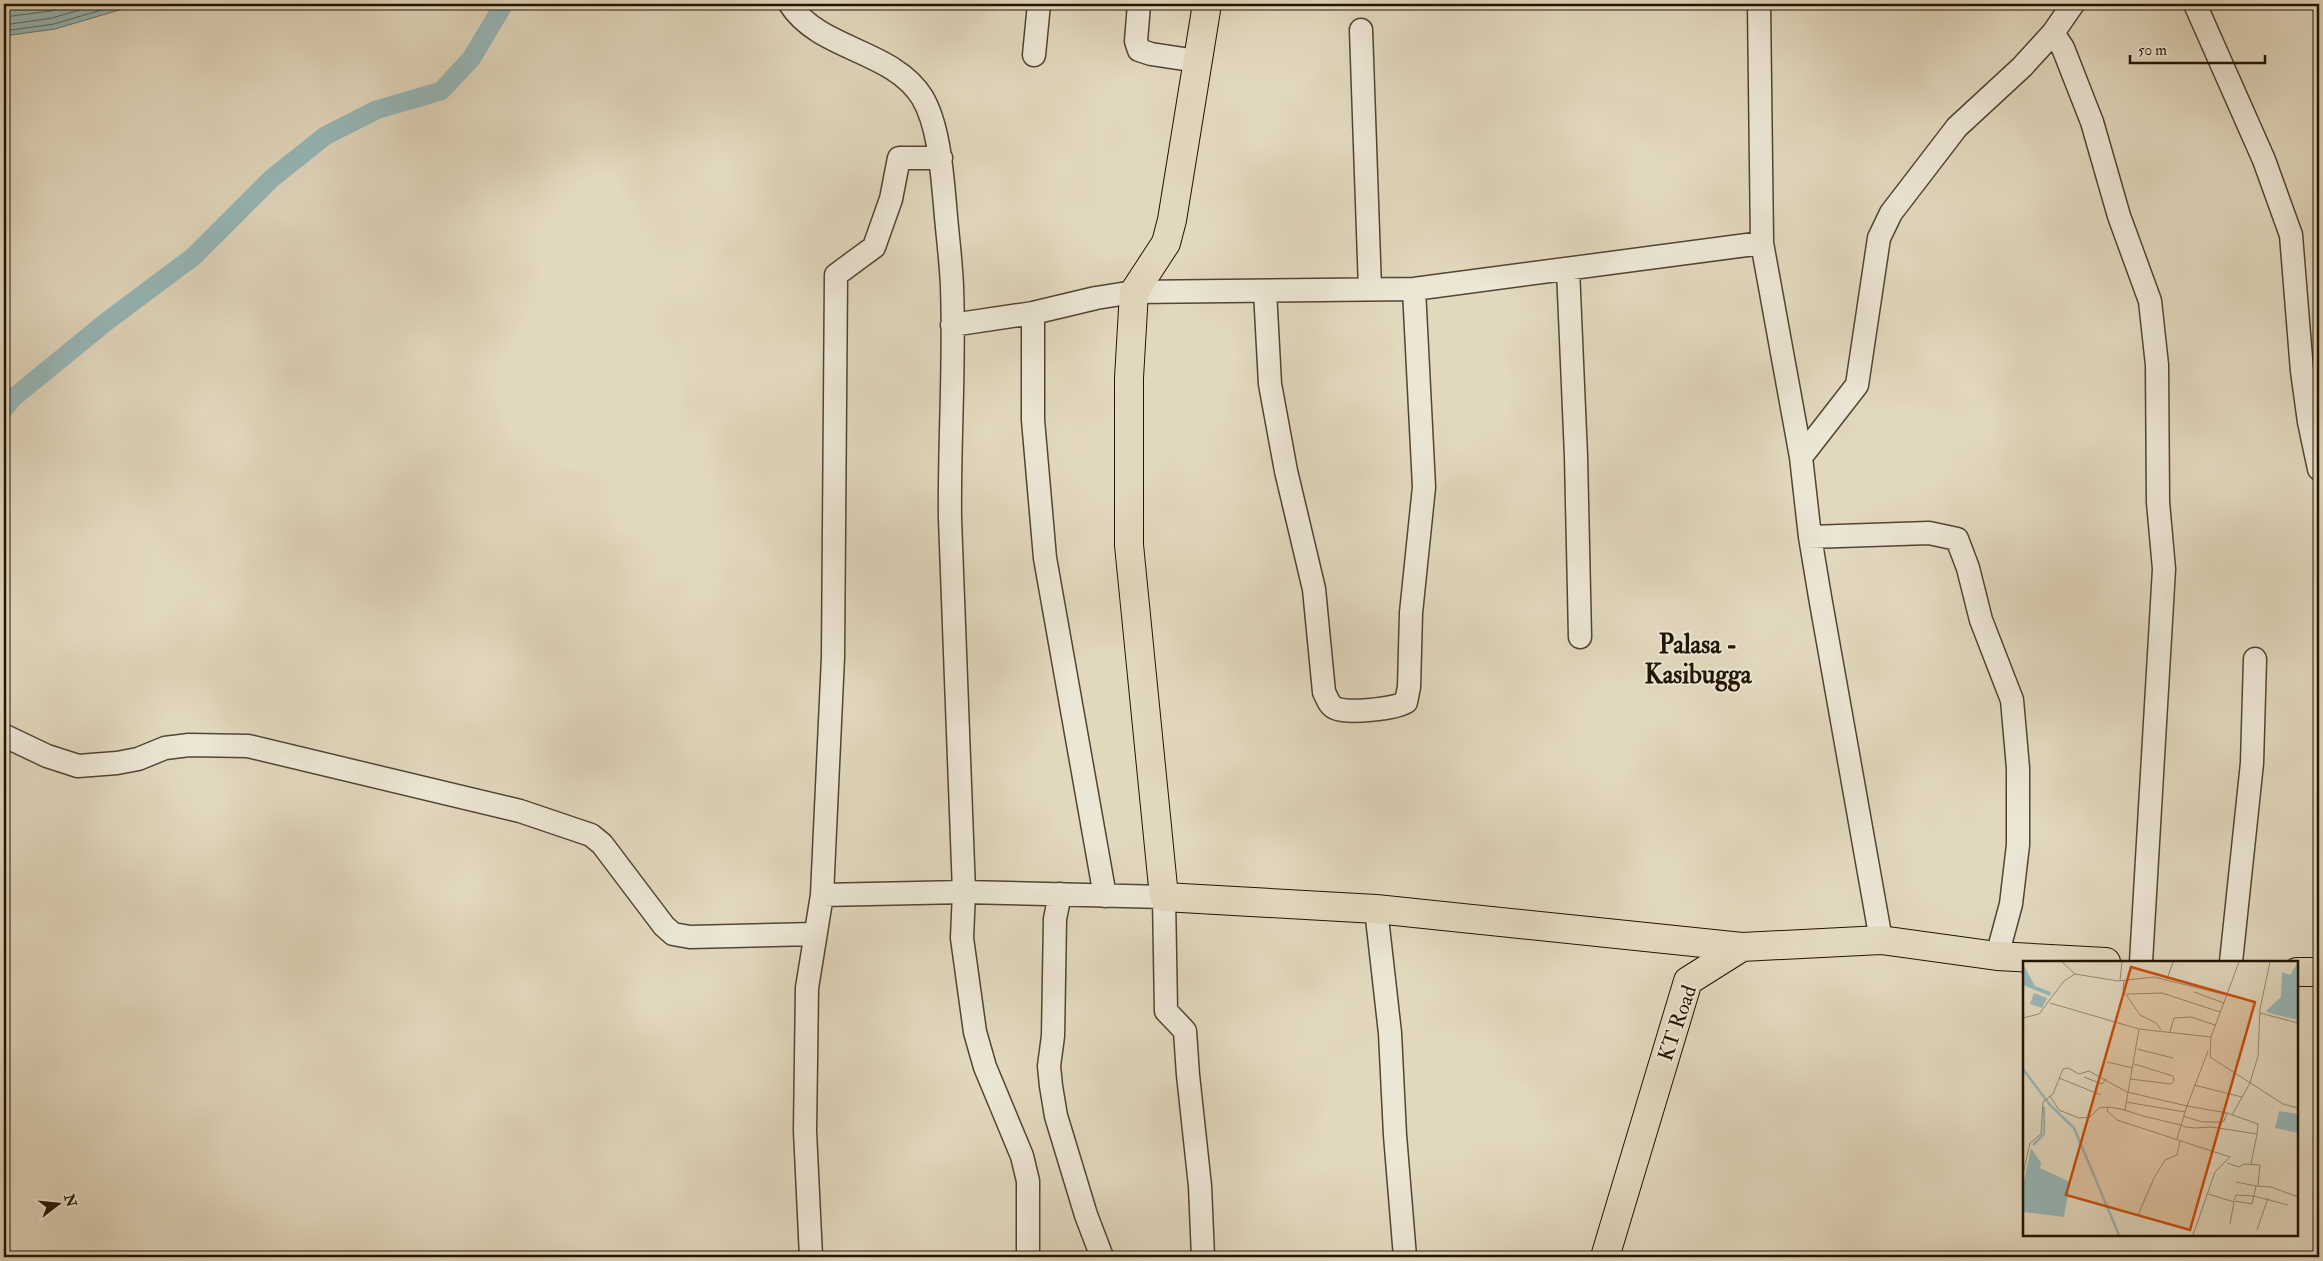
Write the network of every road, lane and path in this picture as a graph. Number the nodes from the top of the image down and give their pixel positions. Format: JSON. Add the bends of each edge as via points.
{"nodes":[{"id":1,"x":790,"y":4,"type":"edge"},
{"id":2,"x":1039,"y":4,"type":"edge"},
{"id":3,"x":1139,"y":4,"type":"edge"},
{"id":4,"x":1207,"y":4,"type":"edge"},
{"id":5,"x":1760,"y":4,"type":"edge"},
{"id":6,"x":2073,"y":4,"type":"edge"},
{"id":7,"x":2195,"y":4,"type":"edge"},
{"id":8,"x":1361,"y":30,"type":"dead end"},
{"id":9,"x":2053,"y":33,"type":"junction"},
{"id":10,"x":1034,"y":55,"type":"dead end"},
{"id":11,"x":1197,"y":61,"type":"junction"},
{"id":12,"x":941,"y":158,"type":"junction"},
{"id":13,"x":1762,"y":243,"type":"junction"},
{"id":14,"x":1568,"y":270,"type":"junction"},
{"id":15,"x":1370,"y":289,"type":"junction"},
{"id":16,"x":1414,"y":289,"type":"junction"},
{"id":17,"x":1265,"y":291,"type":"junction"},
{"id":18,"x":1134,"y":292,"type":"junction"},
{"id":19,"x":1033,"y":313,"type":"junction"},
{"id":20,"x":952,"y":325,"type":"junction"},
{"id":21,"x":2311,"y":371,"type":"edge"},
{"id":22,"x":1801,"y":456,"type":"junction"},
{"id":23,"x":2319,"y":469,"type":"edge"},
{"id":24,"x":1810,"y":537,"type":"junction"},
{"id":25,"x":1580,"y":637,"type":"dead end"},
{"id":26,"x":2256,"y":659,"type":"dead end"},
{"id":27,"x":6,"y":736,"type":"dead end"},
{"id":28,"x":964,"y":892,"type":"junction"},
{"id":29,"x":1060,"y":894,"type":"junction"},
{"id":30,"x":822,"y":895,"type":"junction"},
{"id":31,"x":1105,"y":896,"type":"junction"},
{"id":32,"x":1164,"y":897,"type":"junction"},
{"id":33,"x":1376,"y":909,"type":"junction"},
{"id":34,"x":814,"y":934,"type":"junction"},
{"id":35,"x":1881,"y":940,"type":"junction"},
{"id":36,"x":1742,"y":947,"type":"junction"},
{"id":37,"x":1997,"y":956,"type":"junction"},
{"id":38,"x":2088,"y":961,"type":"edge"},
{"id":39,"x":2141,"y":961,"type":"edge"},
{"id":40,"x":2231,"y":961,"type":"edge"},
{"id":41,"x":2298,"y":972,"type":"edge"},
{"id":42,"x":2319,"y":972,"type":"edge"},
{"id":43,"x":811,"y":1257,"type":"edge"},
{"id":44,"x":1028,"y":1257,"type":"edge"},
{"id":45,"x":1102,"y":1257,"type":"edge"},
{"id":46,"x":1202,"y":1257,"type":"edge"},
{"id":47,"x":1404,"y":1257,"type":"edge"},
{"id":48,"x":1605,"y":1257,"type":"edge"}],
"edges":[{"from":1,"to":12,"type":"street","via":[[797,15],[814,29],[882,63],[906,79],[922,97]]},
{"from":2,"to":10,"type":"street"},
{"from":3,"to":11,"type":"street","via":[[1136,40],[1140,50]]},
{"from":4,"to":11,"type":"main road"},
{"from":5,"to":13,"type":"street"},
{"from":6,"to":9,"type":"street"},
{"from":7,"to":21,"type":"street","via":[[2264,160],[2291,235]]},
{"from":8,"to":15,"type":"street"},
{"from":9,"to":22,"type":"street","via":[[2022,67],[1957,127],[1891,213],[1879,238],[1857,385]]},
{"from":9,"to":39,"type":"street","via":[[2063,48],[2092,122],[2119,216],[2150,301],[2157,365],[2158,502],[2164,569]]},
{"from":11,"to":18,"type":"main road","via":[[1166,243]]},
{"from":12,"to":20,"type":"street"},
{"from":12,"to":30,"type":"street","via":[[900,158],[891,199],[874,247],[836,275],[833,657]]},
{"from":13,"to":14,"type":"street"},
{"from":13,"to":22,"type":"street"},
{"from":14,"to":16,"type":"street"},
{"from":14,"to":25,"type":"street"},
{"from":15,"to":16,"type":"street"},
{"from":15,"to":17,"type":"street"},
{"from":16,"to":17,"type":"street","via":[[1424,487],[1411,614],[1410,687],[1406,702],[1397,707],[1363,710],[1336,709],[1324,692],[1314,589],[1286,471],[1270,384]]},
{"from":17,"to":18,"type":"street"},
{"from":18,"to":19,"type":"street"},
{"from":18,"to":32,"type":"main road","via":[[1129,378],[1129,545]]},
{"from":19,"to":20,"type":"street"},
{"from":19,"to":31,"type":"street","via":[[1033,420],[1045,558]]},
{"from":20,"to":28,"type":"street","via":[[950,517]]},
{"from":21,"to":23,"type":"street","via":[[2309,422]]},
{"from":22,"to":24,"type":"street"},
{"from":24,"to":35,"type":"street"},
{"from":24,"to":37,"type":"street","via":[[1930,533],[1957,539],[1981,620],[2012,700],[2018,768],[2018,845],[2011,904]]},
{"from":26,"to":40,"type":"street","via":[[2252,763]]},
{"from":27,"to":34,"type":"street","via":[[47,756],[78,766],[138,759],[165,748],[218,744],[248,746],[398,780],[520,811],[591,835],[602,844],[645,904],[674,934],[690,937]]},
{"from":28,"to":29,"type":"street"},
{"from":28,"to":30,"type":"street"},
{"from":28,"to":44,"type":"street","via":[[962,938],[975,1032],[1028,1180]]},
{"from":29,"to":31,"type":"street"},
{"from":29,"to":45,"type":"street","via":[[1055,919],[1054,1036],[1048,1066],[1056,1116]]},
{"from":30,"to":34,"type":"street"},
{"from":31,"to":32,"type":"street"},
{"from":32,"to":33,"type":"main road"},
{"from":32,"to":46,"type":"street","via":[[1166,1011],[1186,1031],[1200,1186]]},
{"from":33,"to":36,"type":"main road"},
{"from":33,"to":47,"type":"street","via":[[1390,1033]]},
{"from":34,"to":43,"type":"street","via":[[807,988],[805,1131]]},
{"from":35,"to":36,"type":"main road","name":"KT Road"},
{"from":35,"to":37,"type":"main road","name":"KT Road"},
{"from":36,"to":48,"type":"main road","name":"KT Road","via":[[1688,980]]},
{"from":37,"to":38,"type":"main road","name":"KT Road"},
{"from":41,"to":42,"type":"main road"}]}
